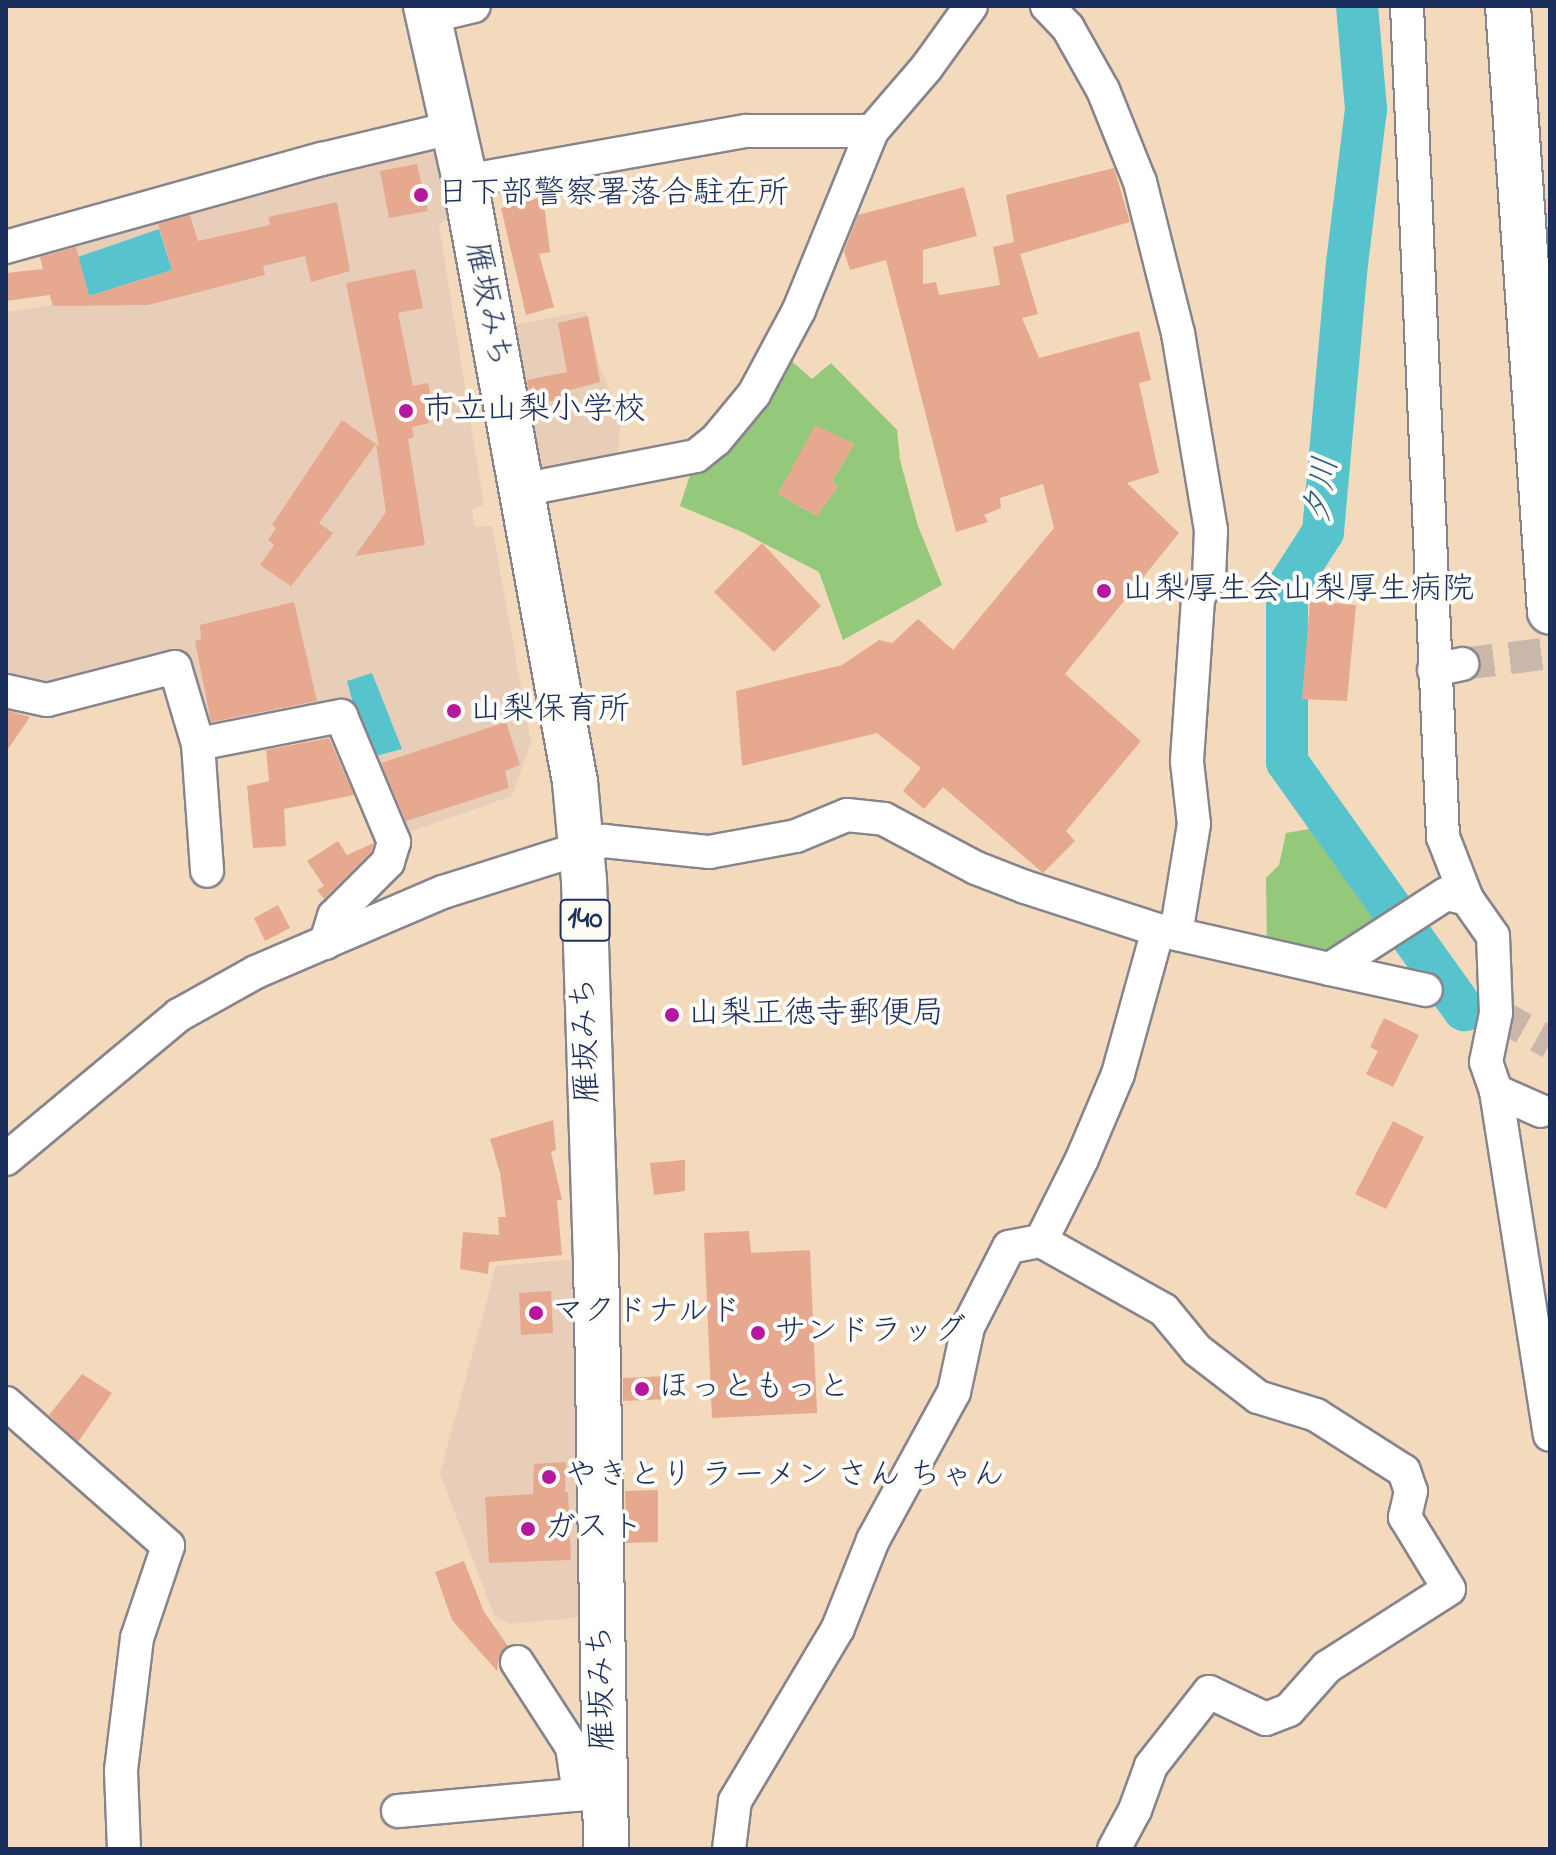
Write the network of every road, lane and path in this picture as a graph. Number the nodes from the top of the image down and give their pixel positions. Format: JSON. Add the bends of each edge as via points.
{"nodes":[{"id":1,"x":474,"y":6,"type":"edge"},
{"id":2,"x":971,"y":6,"type":"edge"},
{"id":3,"x":1047,"y":6,"type":"edge"},
{"id":4,"x":1407,"y":6,"type":"edge"},
{"id":5,"x":1508,"y":6,"type":"edge"},
{"id":6,"x":427,"y":12,"type":"edge"},
{"id":7,"x":451,"y":128,"type":"junction"},
{"id":8,"x":872,"y":131,"type":"junction"},
{"id":9,"x":465,"y":181,"type":"junction"},
{"id":10,"x":6,"y":247,"type":"edge"},
{"id":11,"x":1535,"y":385,"type":"junction"},
{"id":12,"x":521,"y":490,"type":"junction"},
{"id":13,"x":1550,"y":503,"type":"edge"},
{"id":14,"x":1550,"y":612,"type":"edge"},
{"id":15,"x":6,"y":691,"type":"edge"},
{"id":16,"x":198,"y":744,"type":"junction"},
{"id":17,"x":581,"y":848,"type":"junction"},
{"id":18,"x":207,"y":871,"type":"dead end"},
{"id":19,"x":1467,"y":899,"type":"junction"},
{"id":20,"x":1167,"y":932,"type":"junction"},
{"id":21,"x":326,"y":943,"type":"junction"},
{"id":22,"x":1330,"y":969,"type":"junction"},
{"id":23,"x":1426,"y":990,"type":"dead end"},
{"id":24,"x":1491,"y":1076,"type":"junction"},
{"id":25,"x":1541,"y":1111,"type":"dead end"},
{"id":26,"x":6,"y":1159,"type":"edge"},
{"id":27,"x":1041,"y":1241,"type":"junction"},
{"id":28,"x":6,"y":1403,"type":"edge"},
{"id":29,"x":1548,"y":1414,"type":"edge"},
{"id":30,"x":517,"y":1662,"type":"dead end"},
{"id":31,"x":592,"y":1793,"type":"junction"},
{"id":32,"x":398,"y":1811,"type":"dead end"},
{"id":33,"x":124,"y":1849,"type":"edge"},
{"id":34,"x":606,"y":1849,"type":"edge"},
{"id":35,"x":729,"y":1849,"type":"edge"},
{"id":36,"x":1114,"y":1849,"type":"edge"}],
"edges":[{"from":1,"to":6,"type":"street"},
{"from":2,"to":8,"type":"street"},
{"from":3,"to":20,"type":"street","via":[[1068,28],[1103,90],[1140,182],[1178,333],[1211,530],[1209,577],[1198,599],[1187,762],[1194,824]]},
{"from":4,"to":19,"type":"street","via":[[1448,667],[1443,837]]},
{"from":5,"to":11,"type":"highway"},
{"from":6,"to":7,"type":"highway","name":"雁坂みち","number":"140"},
{"from":7,"to":9,"type":"highway","name":"雁坂みち","number":"140"},
{"from":7,"to":10,"type":"street"},
{"from":8,"to":9,"type":"street","via":[[747,131]]},
{"from":8,"to":12,"type":"street","via":[[799,310],[754,394],[716,440],[696,456]]},
{"from":9,"to":12,"type":"highway","name":"雁坂みち","number":"140"},
{"from":11,"to":13,"type":"highway"},
{"from":11,"to":14,"type":"highway"},
{"from":12,"to":17,"type":"highway","name":"雁坂みち","number":"140","via":[[568,737]]},
{"from":15,"to":16,"type":"street","via":[[47,700],[175,667]]},
{"from":16,"to":18,"type":"street"},
{"from":16,"to":21,"type":"street","via":[[341,716],[394,842],[388,862],[334,916]]},
{"from":17,"to":20,"type":"street","via":[[604,841],[709,852],[796,836],[847,815],[884,819],[976,868]]},
{"from":17,"to":21,"type":"street","via":[[443,892]]},
{"from":17,"to":31,"type":"highway","name":"雁坂みち","number":"140","via":[[596,1257]]},
{"from":19,"to":22,"type":"street","via":[[1446,894]]},
{"from":19,"to":24,"type":"street","via":[[1493,936],[1496,1013]]},
{"from":20,"to":22,"type":"street"},
{"from":20,"to":27,"type":"street","via":[[1118,1074]]},
{"from":21,"to":26,"type":"street","via":[[256,972],[179,1015]]},
{"from":22,"to":23,"type":"street"},
{"from":24,"to":25,"type":"street"},
{"from":24,"to":29,"type":"street"},
{"from":27,"to":35,"type":"street","via":[[1009,1247],[968,1327],[954,1392],[873,1540],[838,1628],[735,1801]]},
{"from":27,"to":36,"type":"street","via":[[1164,1310],[1197,1350],[1258,1397],[1316,1415],[1404,1471],[1411,1491],[1405,1517],[1449,1589],[1327,1667],[1289,1710],[1266,1719],[1209,1692],[1151,1766]]},
{"from":28,"to":33,"type":"street","via":[[168,1546],[137,1638],[121,1771]]},
{"from":30,"to":31,"type":"street","via":[[572,1747]]},
{"from":31,"to":32,"type":"street"},
{"from":31,"to":34,"type":"highway","name":"雁坂みち","number":"140"}]}
